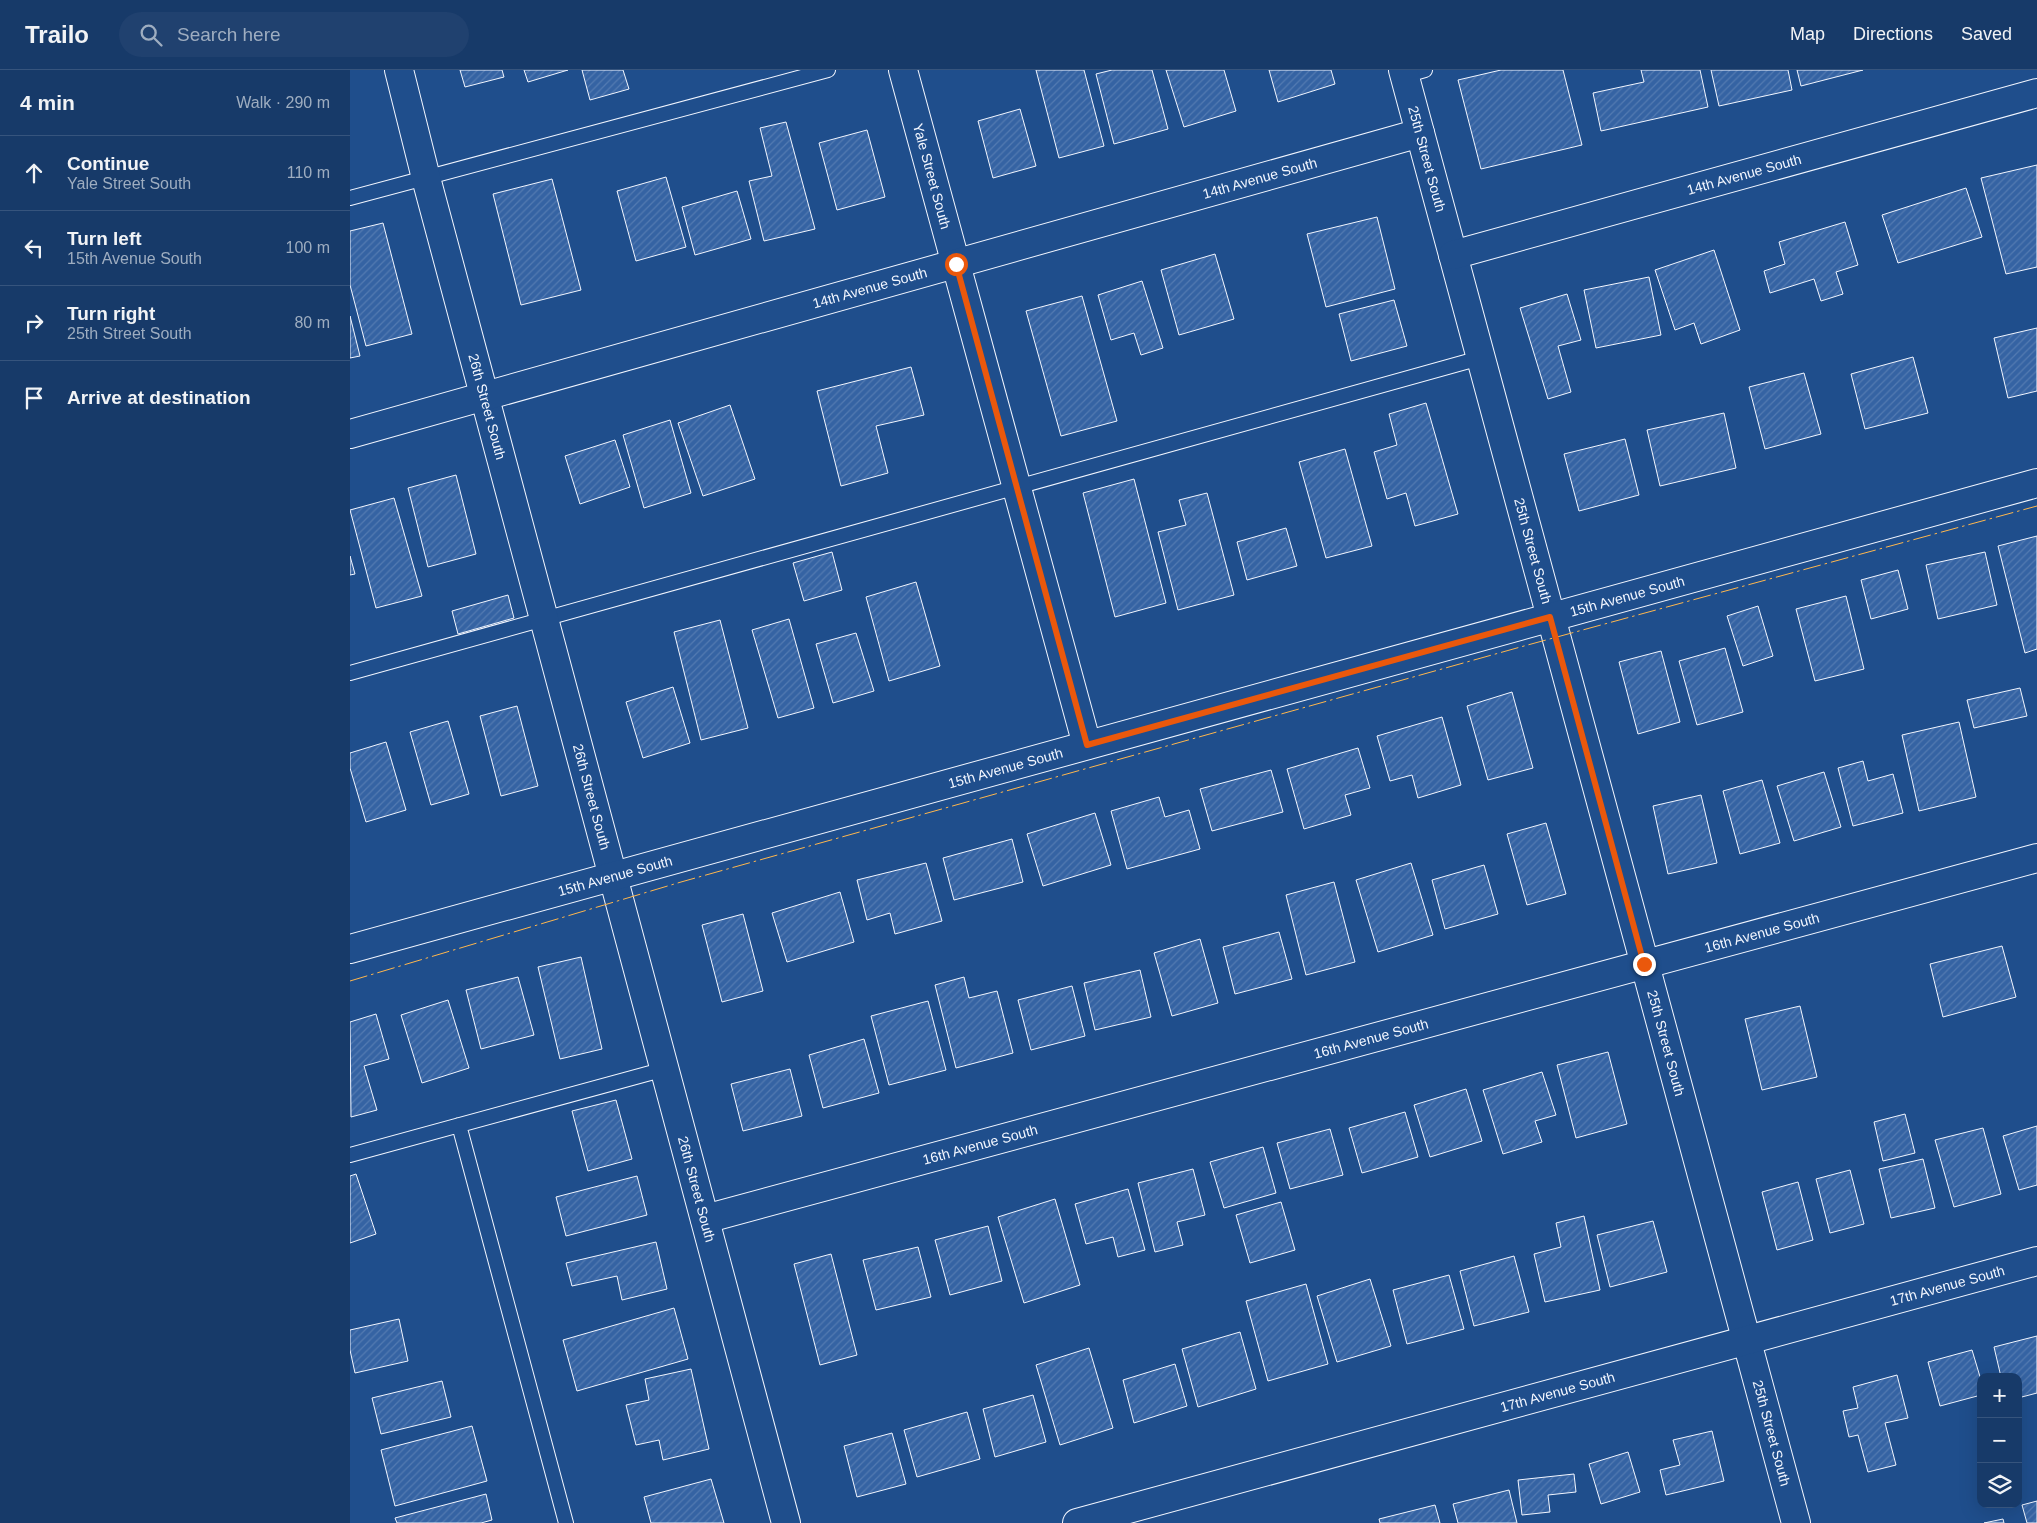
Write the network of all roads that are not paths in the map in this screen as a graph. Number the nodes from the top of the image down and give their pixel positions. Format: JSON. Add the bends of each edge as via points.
{"nodes":[{"id":1,"x":399,"y":70,"type":"edge"},
{"id":2,"x":828,"y":70,"type":"edge"},
{"id":3,"x":903,"y":70,"type":"edge"},
{"id":4,"x":1411,"y":72,"type":"edge"},
{"id":5,"x":2037,"y":93,"type":"edge"},
{"id":6,"x":1420,"y":133,"type":"junction"},
{"id":7,"x":426,"y":178,"type":"junction"},
{"id":8,"x":350,"y":198,"type":"edge"},
{"id":9,"x":1453,"y":255,"type":"junction"},
{"id":10,"x":956,"y":264,"type":"junction"},
{"id":11,"x":1480,"y":358,"type":"junction"},
{"id":12,"x":484,"y":396,"type":"junction"},
{"id":13,"x":350,"y":434,"type":"edge"},
{"id":14,"x":2037,"y":483,"type":"edge"},
{"id":15,"x":1017,"y":487,"type":"junction"},
{"id":16,"x":1550,"y":617,"type":"junction"},
{"id":17,"x":544,"y":620,"type":"junction"},
{"id":18,"x":350,"y":673,"type":"edge"},
{"id":19,"x":1087,"y":745,"type":"junction"},
{"id":20,"x":2037,"y":858,"type":"edge"},
{"id":21,"x":613,"y":876,"type":"junction"},
{"id":22,"x":350,"y":949,"type":"edge"},
{"id":23,"x":1644,"y":964,"type":"junction"},
{"id":24,"x":665,"y":1069,"type":"junction"},
{"id":25,"x":459,"y":1125,"type":"junction"},
{"id":26,"x":350,"y":1154,"type":"edge"},
{"id":27,"x":705,"y":1219,"type":"junction"},
{"id":28,"x":2037,"y":1261,"type":"edge"},
{"id":29,"x":1746,"y":1341,"type":"junction"},
{"id":30,"x":566,"y":1523,"type":"edge"},
{"id":31,"x":786,"y":1523,"type":"edge"},
{"id":32,"x":1077,"y":1523,"type":"edge"},
{"id":33,"x":1796,"y":1523,"type":"edge"}],
"edges":[{"from":1,"to":7,"type":"street","name":"26th Street South"},
{"from":2,"to":7,"type":"lane"},
{"from":3,"to":10,"type":"street","name":"Yale Street South"},
{"from":4,"to":6,"type":"street","name":"25th Street South"},
{"from":5,"to":9,"type":"street","name":"14th Avenue South"},
{"from":6,"to":9,"type":"street","name":"25th Street South"},
{"from":6,"to":10,"type":"street","name":"14th Avenue South"},
{"from":7,"to":8,"type":"lane"},
{"from":7,"to":12,"type":"street","name":"26th Street South"},
{"from":9,"to":11,"type":"street","name":"25th Street South"},
{"from":10,"to":12,"type":"street","name":"14th Avenue South"},
{"from":10,"to":15,"type":"street","name":"Yale Street South"},
{"from":11,"to":15,"type":"lane"},
{"from":11,"to":16,"type":"street","name":"25th Street South"},
{"from":12,"to":13,"type":"street","name":"14th Avenue South"},
{"from":12,"to":17,"type":"street","name":"26th Street South"},
{"from":14,"to":16,"type":"street","name":"15th Avenue South"},
{"from":15,"to":17,"type":"lane"},
{"from":15,"to":19,"type":"street","name":"Yale Street South"},
{"from":16,"to":19,"type":"street","name":"15th Avenue South"},
{"from":16,"to":23,"type":"street","name":"25th Street South"},
{"from":17,"to":18,"type":"lane"},
{"from":17,"to":21,"type":"street","name":"26th Street South"},
{"from":19,"to":21,"type":"street","name":"15th Avenue South"},
{"from":20,"to":23,"type":"street","name":"16th Avenue South"},
{"from":21,"to":22,"type":"street","name":"15th Avenue South"},
{"from":21,"to":24,"type":"street","name":"26th Street South"},
{"from":23,"to":27,"type":"street","name":"16th Avenue South"},
{"from":23,"to":29,"type":"street","name":"25th Street South"},
{"from":24,"to":25,"type":"lane"},
{"from":24,"to":27,"type":"street","name":"26th Street South"},
{"from":25,"to":26,"type":"lane"},
{"from":25,"to":30,"type":"lane"},
{"from":27,"to":31,"type":"street","name":"26th Street South"},
{"from":28,"to":29,"type":"street","name":"17th Avenue South"},
{"from":29,"to":32,"type":"street","name":"17th Avenue South"},
{"from":29,"to":33,"type":"street","name":"25th Street South"}]}
